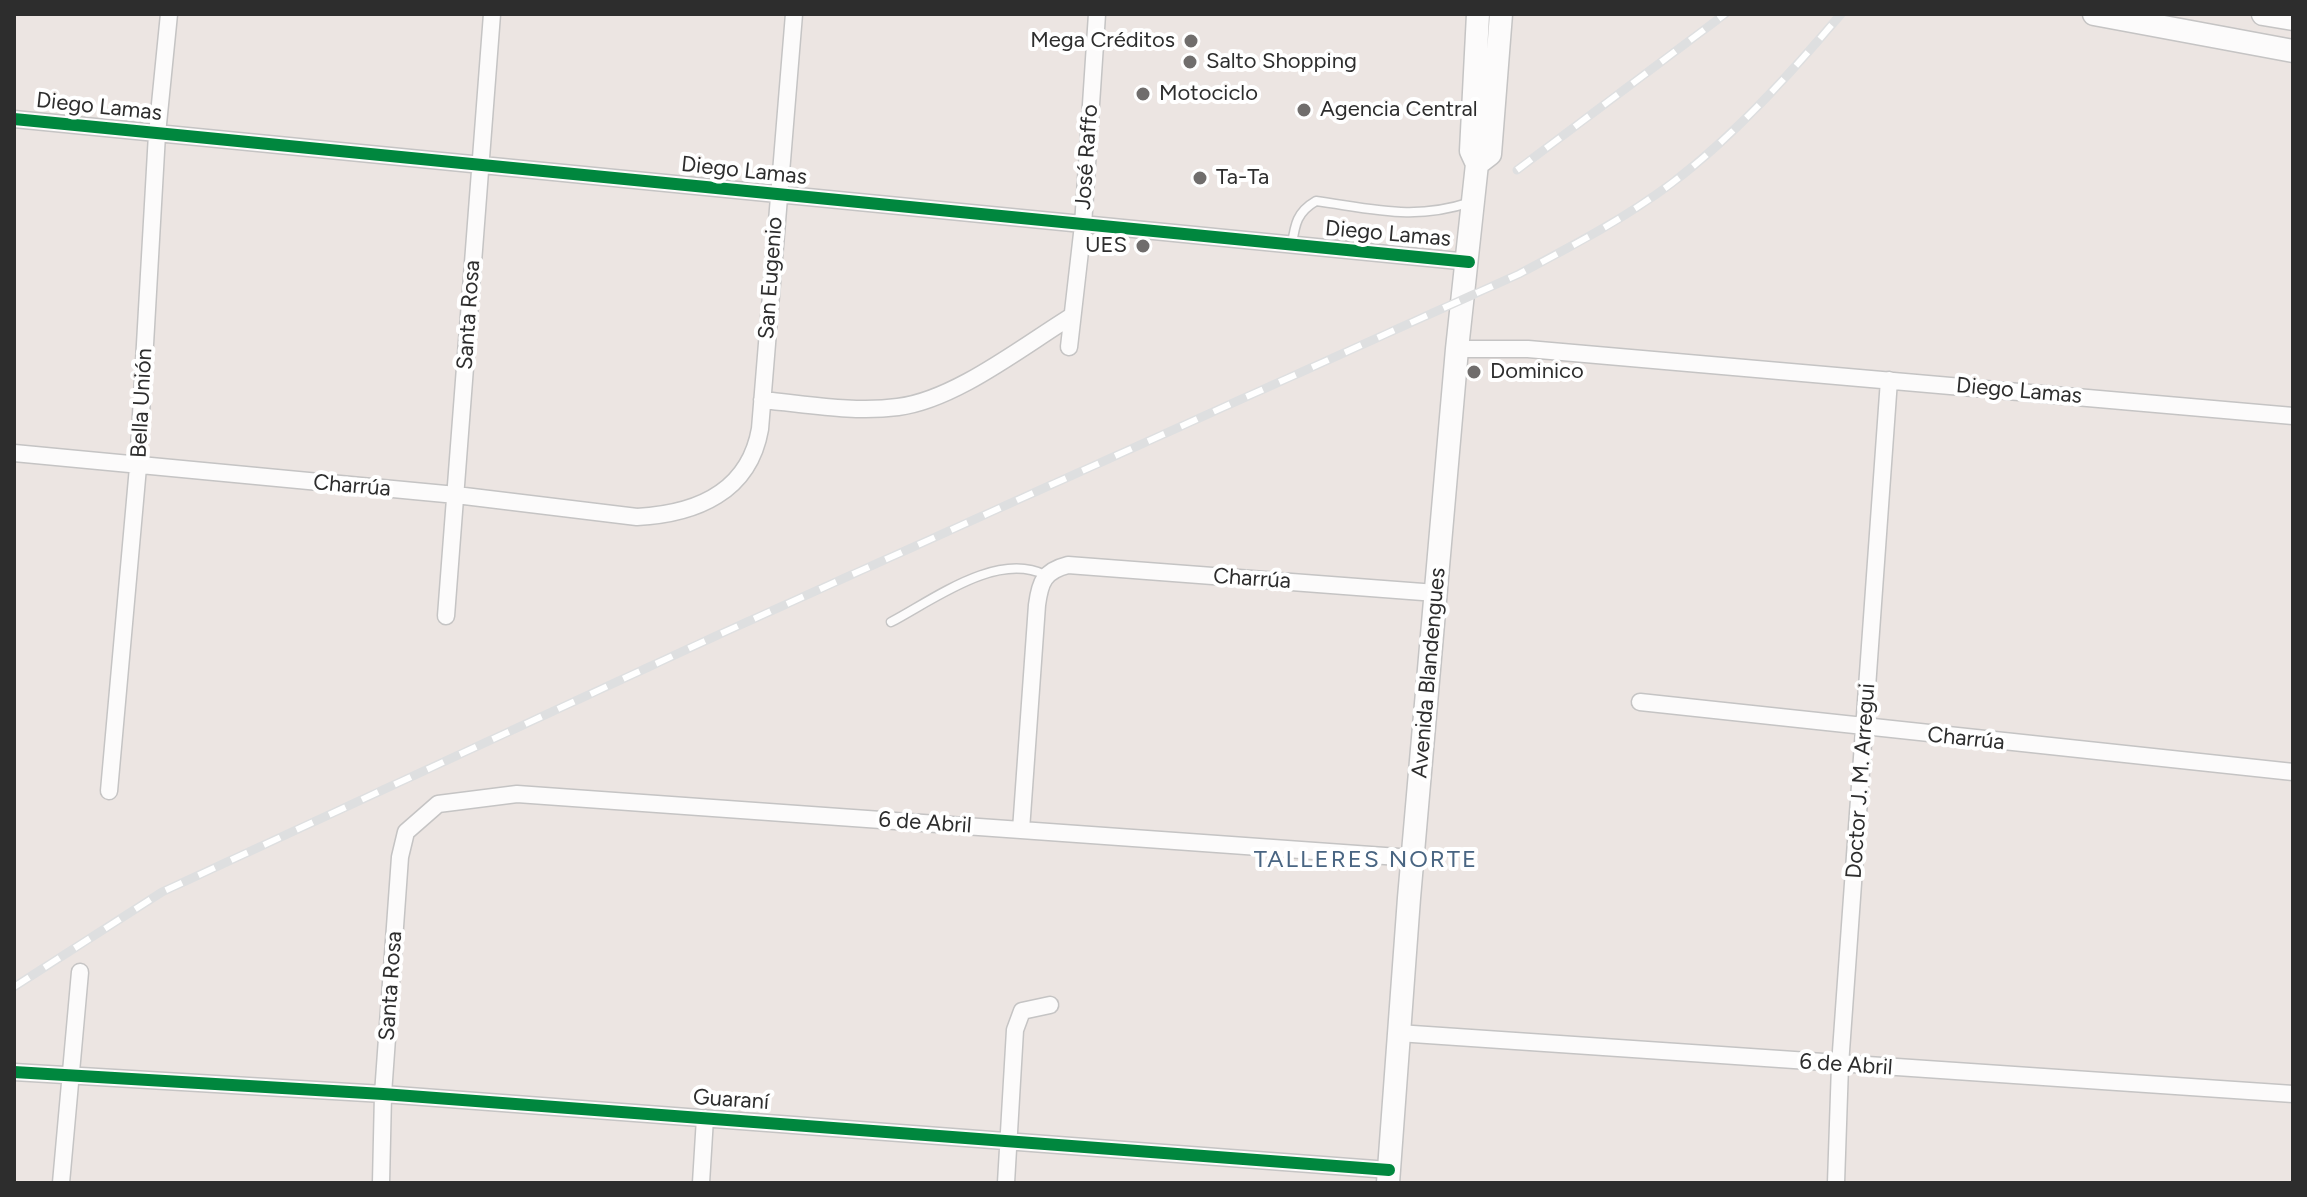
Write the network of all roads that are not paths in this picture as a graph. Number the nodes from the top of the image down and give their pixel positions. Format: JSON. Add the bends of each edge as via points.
{"nodes":[{"id":1,"x":169,"y":14,"type":"edge"},
{"id":2,"x":492,"y":14,"type":"edge"},
{"id":3,"x":794,"y":14,"type":"edge"},
{"id":4,"x":1097,"y":14,"type":"edge"},
{"id":5,"x":1478,"y":14,"type":"edge"},
{"id":6,"x":1501,"y":14,"type":"edge"},
{"id":7,"x":2094,"y":14,"type":"edge"},
{"id":8,"x":2263,"y":14,"type":"edge"},
{"id":9,"x":2293,"y":19,"type":"edge"},
{"id":10,"x":2293,"y":51,"type":"edge"},
{"id":11,"x":14,"y":119,"type":"edge"},
{"id":12,"x":157,"y":134,"type":"junction"},
{"id":13,"x":1477,"y":164,"type":"junction"},
{"id":14,"x":480,"y":165,"type":"junction"},
{"id":15,"x":778,"y":194,"type":"junction"},
{"id":16,"x":1474,"y":201,"type":"junction"},
{"id":17,"x":1083,"y":225,"type":"junction"},
{"id":18,"x":1292,"y":245,"type":"junction"},
{"id":19,"x":1469,"y":262,"type":"junction"},
{"id":20,"x":1072,"y":316,"type":"junction"},
{"id":21,"x":1069,"y":347,"type":"dead end"},
{"id":22,"x":1457,"y":349,"type":"junction"},
{"id":23,"x":1889,"y":380,"type":"junction"},
{"id":24,"x":762,"y":400,"type":"junction"},
{"id":25,"x":2293,"y":416,"type":"edge"},
{"id":26,"x":14,"y":453,"type":"edge"},
{"id":27,"x":138,"y":467,"type":"junction"},
{"id":28,"x":456,"y":495,"type":"junction"},
{"id":29,"x":689,"y":507,"type":"joint"},
{"id":30,"x":1045,"y":575,"type":"junction"},
{"id":31,"x":1436,"y":593,"type":"junction"},
{"id":32,"x":446,"y":616,"type":"dead end"},
{"id":33,"x":891,"y":622,"type":"dead end"},
{"id":34,"x":1640,"y":702,"type":"dead end"},
{"id":35,"x":1865,"y":729,"type":"junction"},
{"id":36,"x":2293,"y":772,"type":"edge"},
{"id":37,"x":109,"y":791,"type":"dead end"},
{"id":38,"x":438,"y":804,"type":"joint"},
{"id":39,"x":1021,"y":830,"type":"junction"},
{"id":40,"x":1413,"y":858,"type":"junction"},
{"id":41,"x":80,"y":972,"type":"dead end"},
{"id":42,"x":1050,"y":1005,"type":"dead end"},
{"id":43,"x":1398,"y":1033,"type":"junction"},
{"id":44,"x":1840,"y":1065,"type":"junction"},
{"id":45,"x":14,"y":1072,"type":"edge"},
{"id":46,"x":70,"y":1074,"type":"junction"},
{"id":47,"x":383,"y":1094,"type":"junction"},
{"id":48,"x":2293,"y":1094,"type":"edge"},
{"id":49,"x":705,"y":1118,"type":"junction"},
{"id":50,"x":1008,"y":1141,"type":"junction"},
{"id":51,"x":1388,"y":1176,"type":"edge"},
{"id":52,"x":61,"y":1183,"type":"edge"},
{"id":53,"x":381,"y":1183,"type":"edge"},
{"id":54,"x":701,"y":1183,"type":"edge"},
{"id":55,"x":1006,"y":1183,"type":"edge"},
{"id":56,"x":1836,"y":1183,"type":"edge"}],
"edges":[{"from":1,"to":12,"type":"street","name":"Bella Unión"},
{"from":2,"to":14,"type":"street","name":"Santa Rosa"},
{"from":3,"to":15,"type":"street","name":"San Eugenio"},
{"from":4,"to":17,"type":"street","name":"José Raffo"},
{"from":5,"to":13,"type":"street","name":"Avenida Blandengues","via":[[1471,151]]},
{"from":6,"to":13,"type":"street","name":"Avenida Blandengues","via":[[1490,154]]},
{"from":7,"to":10,"type":"street"},
{"from":8,"to":9,"type":"street"},
{"from":11,"to":12,"type":"street","name":"Diego Lamas"},
{"from":12,"to":14,"type":"street","name":"Diego Lamas"},
{"from":12,"to":27,"type":"street","name":"Bella Unión"},
{"from":13,"to":16,"type":"street","name":"Avenida Blandengues"},
{"from":14,"to":15,"type":"street","name":"Diego Lamas"},
{"from":14,"to":28,"type":"street","name":"Santa Rosa"},
{"from":15,"to":17,"type":"street","name":"Diego Lamas"},
{"from":15,"to":24,"type":"street","name":"San Eugenio"},
{"from":16,"to":18,"type":"lane","via":[[1419,214],[1316,201],[1296,219]]},
{"from":16,"to":19,"type":"street","name":"Avenida Blandengues"},
{"from":17,"to":18,"type":"street","name":"Diego Lamas"},
{"from":17,"to":20,"type":"street","name":"José Raffo"},
{"from":18,"to":19,"type":"street","name":"Diego Lamas"},
{"from":19,"to":22,"type":"street","name":"Avenida Blandengues"},
{"from":20,"to":21,"type":"street","name":"José Raffo"},
{"from":20,"to":24,"type":"street","via":[[960,384],[901,407]]},
{"from":22,"to":23,"type":"street","name":"Diego Lamas","via":[[1528,349]]},
{"from":22,"to":31,"type":"street","name":"Avenida Blandengues"},
{"from":23,"to":25,"type":"street","name":"Diego Lamas"},
{"from":23,"to":35,"type":"street","name":"Doctor J. M. Arregui"},
{"from":24,"to":29,"type":"street","name":"San Eugenio","via":[[756,452],[744,475],[722,493]]},
{"from":26,"to":27,"type":"street","name":"Charrúa"},
{"from":27,"to":28,"type":"street","name":"Charrúa"},
{"from":27,"to":37,"type":"street","name":"Bella Unión"},
{"from":28,"to":29,"type":"street","name":"Charrúa","via":[[637,517]]},
{"from":28,"to":32,"type":"street","name":"Santa Rosa"},
{"from":30,"to":31,"type":"street","name":"Charrúa","via":[[1068,565]]},
{"from":30,"to":33,"type":"lane","via":[[1026,568],[1000,570]]},
{"from":30,"to":39,"type":"street","via":[[1037,605]]},
{"from":31,"to":40,"type":"street","name":"Avenida Blandengues"},
{"from":34,"to":35,"type":"street","name":"Charrúa"},
{"from":35,"to":36,"type":"street","name":"Charrúa"},
{"from":35,"to":44,"type":"street","name":"Doctor J. M. Arregui"},
{"from":38,"to":39,"type":"street","name":"6 de Abril","via":[[517,794]]},
{"from":38,"to":47,"type":"street","name":"Santa Rosa","via":[[406,832],[400,857]]},
{"from":39,"to":40,"type":"street","name":"6 de Abril"},
{"from":40,"to":43,"type":"street","name":"Avenida Blandengues"},
{"from":41,"to":46,"type":"street"},
{"from":42,"to":50,"type":"street","via":[[1022,1011],[1015,1030]]},
{"from":43,"to":44,"type":"street","name":"6 de Abril"},
{"from":43,"to":51,"type":"street","name":"Avenida Blandengues"},
{"from":44,"to":48,"type":"street","name":"6 de Abril"},
{"from":44,"to":56,"type":"street","name":"Doctor J. M. Arregui"},
{"from":45,"to":46,"type":"street","name":"Guaraní"},
{"from":46,"to":47,"type":"street","name":"Guaraní"},
{"from":46,"to":52,"type":"street"},
{"from":47,"to":49,"type":"street","name":"Guaraní"},
{"from":47,"to":53,"type":"street","name":"Santa Rosa"},
{"from":49,"to":50,"type":"street","name":"Guaraní"},
{"from":49,"to":54,"type":"street"},
{"from":50,"to":51,"type":"street","name":"Guaraní"},
{"from":50,"to":55,"type":"street"}]}
